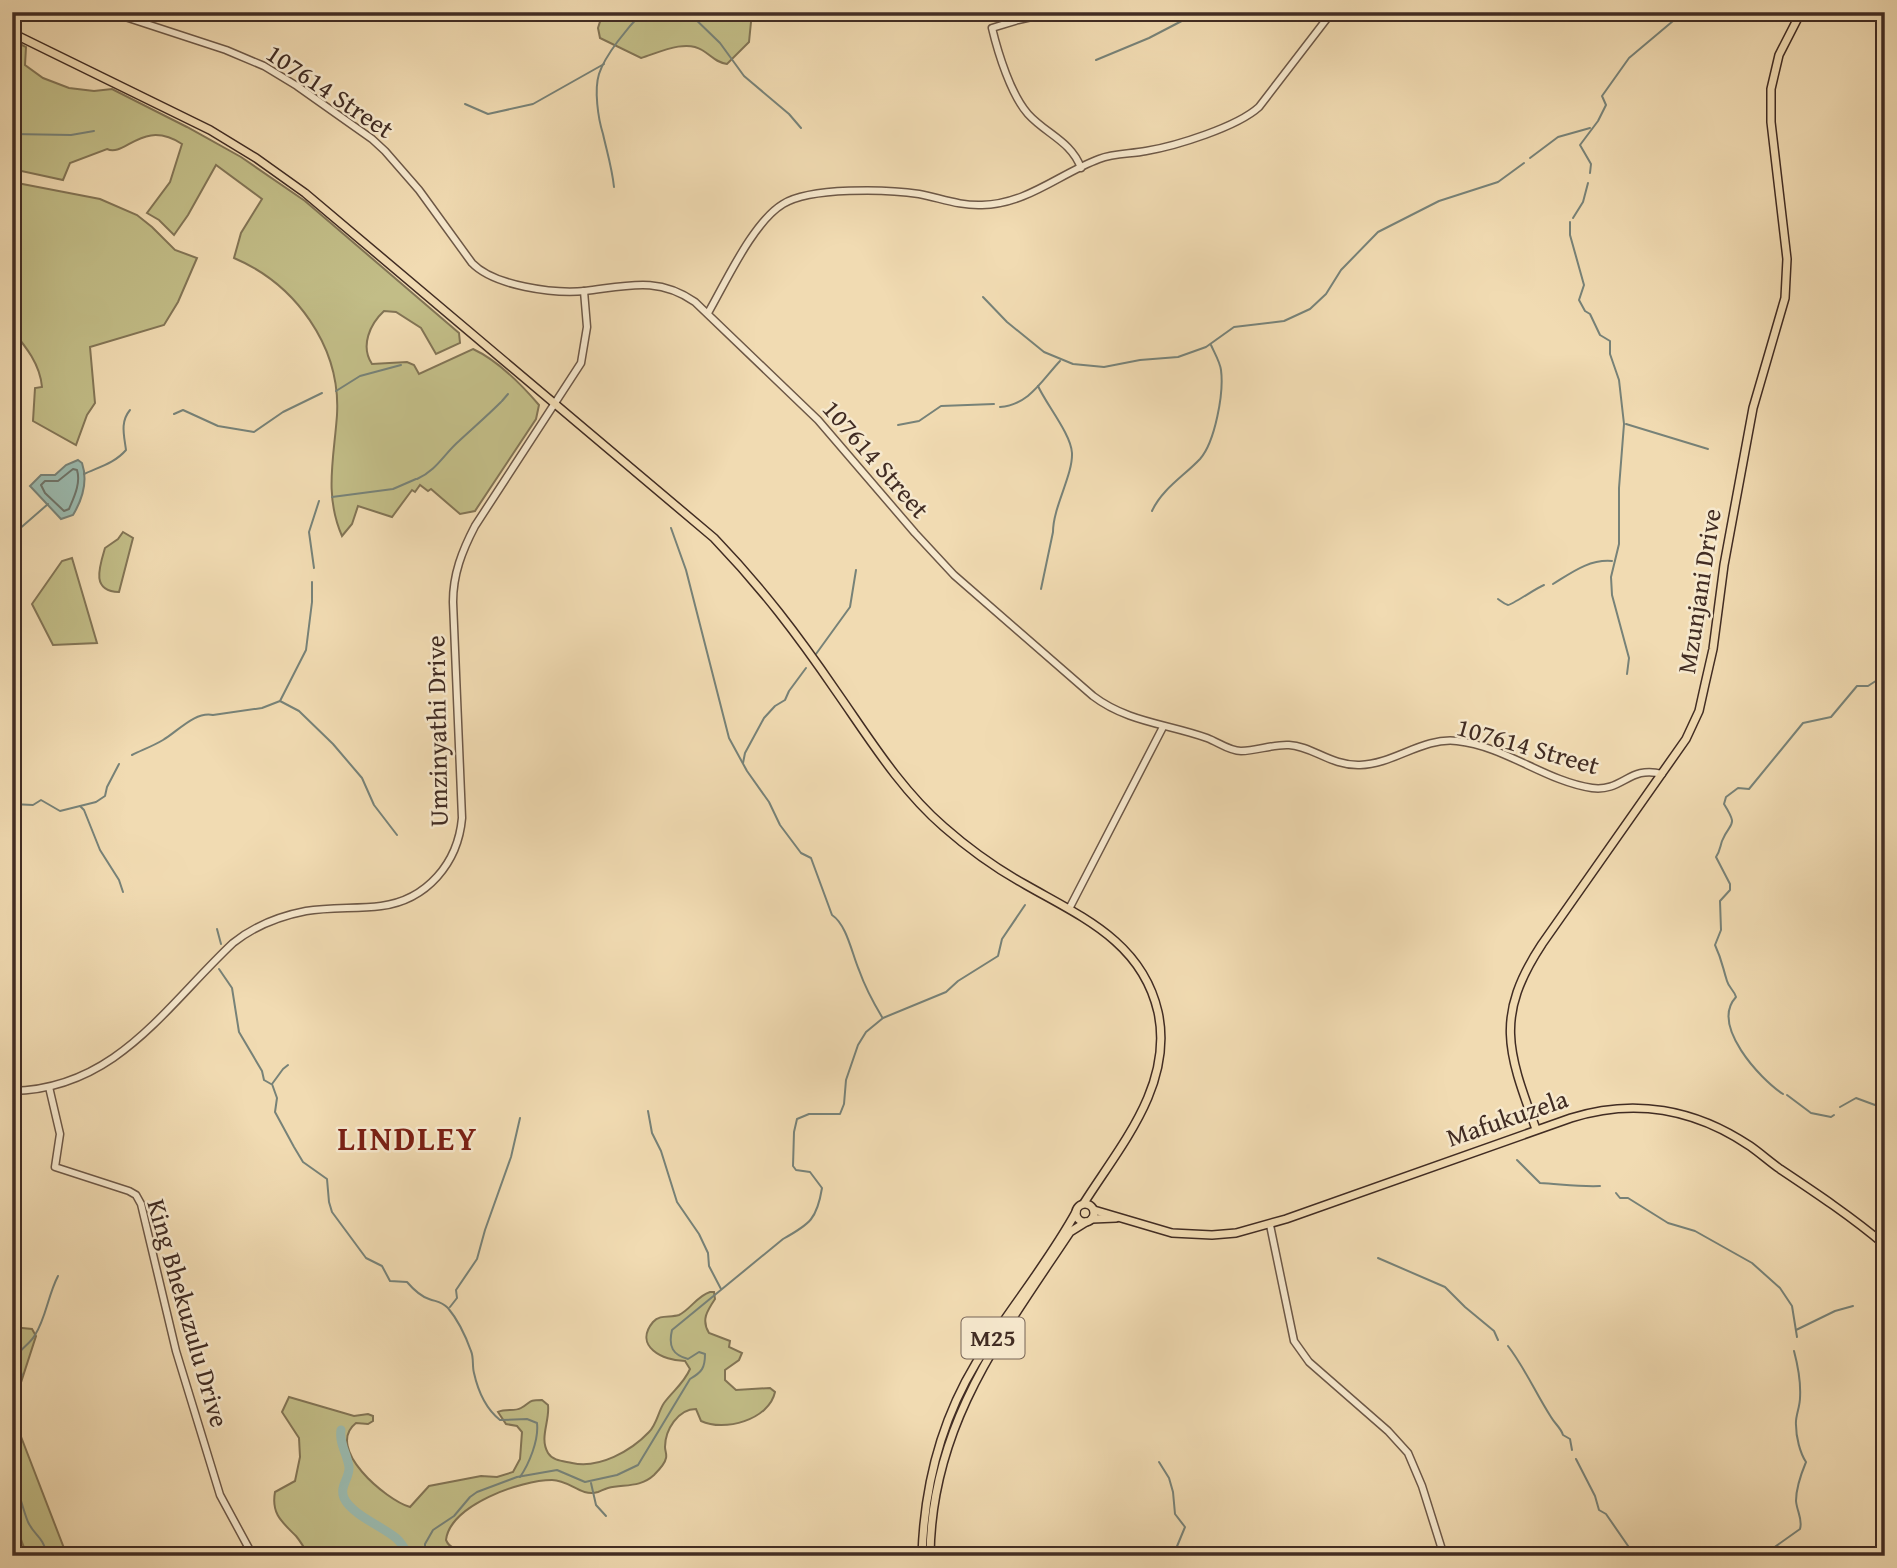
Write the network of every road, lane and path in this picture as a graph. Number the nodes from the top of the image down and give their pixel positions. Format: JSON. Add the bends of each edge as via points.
{"nodes":[{"id":1,"x":110,"y":12,"type":"edge"},
{"id":2,"x":1332,"y":12,"type":"edge"},
{"id":3,"x":1801,"y":12,"type":"edge"},
{"id":4,"x":1051,"y":13,"type":"edge"},
{"id":5,"x":12,"y":33,"type":"edge"},
{"id":6,"x":1081,"y":168,"type":"junction"},
{"id":7,"x":584,"y":291,"type":"junction"},
{"id":8,"x":708,"y":313,"type":"junction"},
{"id":9,"x":554,"y":405,"type":"junction"},
{"id":10,"x":1163,"y":727,"type":"junction"},
{"id":11,"x":1662,"y":774,"type":"junction"},
{"id":12,"x":1069,"y":909,"type":"junction"},
{"id":13,"x":49,"y":1087,"type":"junction"},
{"id":14,"x":12,"y":1091,"type":"edge"},
{"id":15,"x":1536,"y":1129,"type":"junction"},
{"id":16,"x":1090,"y":1206,"type":"junction"},
{"id":17,"x":1076,"y":1212,"type":"junction"},
{"id":18,"x":1116,"y":1218,"type":"junction"},
{"id":19,"x":1089,"y":1220,"type":"junction"},
{"id":20,"x":1270,"y":1225,"type":"junction"},
{"id":21,"x":1885,"y":1245,"type":"edge"},
{"id":22,"x":253,"y":1556,"type":"edge"},
{"id":23,"x":922,"y":1556,"type":"edge"},
{"id":24,"x":929,"y":1556,"type":"edge"},
{"id":25,"x":1444,"y":1556,"type":"edge"}],
"edges":[{"from":1,"to":7,"type":"street","name":"107614 Street","via":[[203,41],[297,86],[396,162],[472,262],[488,276]]},
{"from":2,"to":6,"type":"street","via":[[1246,118],[1168,146],[1106,157]]},
{"from":3,"to":11,"type":"main road","name":"Mzunjani Drive","via":[[1779,55],[1771,89],[1787,259],[1784,298],[1753,408],[1699,711]]},
{"from":4,"to":6,"type":"street","via":[[992,28],[1018,102],[1072,150]]},
{"from":5,"to":9,"type":"main road","number":"M25","via":[[210,130],[256,158],[305,193]]},
{"from":6,"to":8,"type":"street","via":[[1002,203],[967,205],[891,192],[827,193],[790,201],[761,225]]},
{"from":7,"to":8,"type":"street","name":"107614 Street","via":[[657,285],[684,295]]},
{"from":7,"to":9,"type":"street","name":"Umzinyathi Drive","via":[[585,349]]},
{"from":8,"to":10,"type":"street","name":"107614 Street","via":[[818,420],[967,588],[1103,704]]},
{"from":9,"to":12,"type":"main road","number":"M25","via":[[714,538],[747,572],[791,626],[891,769],[942,826],[991,864]]},
{"from":9,"to":13,"type":"street","name":"Umzinyathi Drive","via":[[475,526],[455,577],[462,818],[457,847],[442,872],[400,901],[294,914],[248,933],[126,1050],[88,1074]]},
{"from":10,"to":11,"type":"street","name":"107614 Street","via":[[1238,751],[1288,745],[1350,765],[1372,764],[1426,744],[1455,740],[1594,788],[1611,787],[1641,771]]},
{"from":10,"to":12,"type":"street"},
{"from":11,"to":15,"type":"main road","name":"Mzunjani Drive","via":[[1527,966],[1514,996],[1513,1053]]},
{"from":12,"to":16,"type":"main road","number":"M25","via":[[1108,933],[1137,962],[1154,998],[1160,1025],[1160,1058],[1148,1097]]},
{"from":13,"to":14,"type":"street","name":"Umzinyathi Drive"},
{"from":13,"to":22,"type":"street","name":"King Bhekuzulu Drive","via":[[60,1133],[55,1167],[129,1191],[141,1204],[176,1351],[220,1495]]},
{"from":15,"to":20,"type":"main road","name":"Mafukuzela"},
{"from":15,"to":21,"type":"main road","name":"Mafukuzela","via":[[1609,1108],[1682,1114],[1749,1146]]},
{"from":16,"to":17,"type":"main road","number":"M25","via":[[1079,1206]]},
{"from":16,"to":18,"type":"main road"},
{"from":16,"to":19,"type":"main road","number":"M25"},
{"from":17,"to":19,"type":"main road","via":[[1080,1220]]},
{"from":17,"to":23,"type":"main road","number":"M25","via":[[976,1363],[956,1402],[931,1475]]},
{"from":18,"to":19,"type":"main road"},
{"from":18,"to":20,"type":"main road","name":"Mafukuzela","via":[[1193,1235],[1236,1233]]},
{"from":19,"to":24,"type":"main road","number":"M25","via":[[1070,1232],[966,1397],[936,1490]]},
{"from":20,"to":25,"type":"street","via":[[1294,1341],[1309,1362],[1408,1453]]}]}
